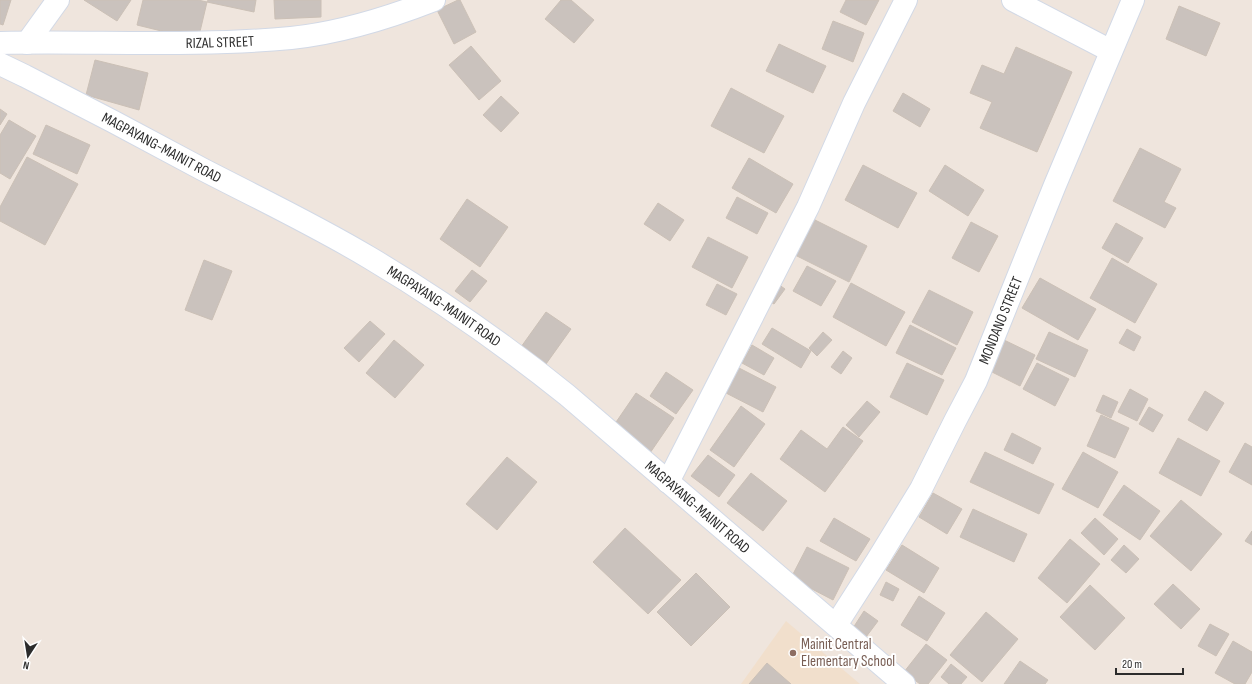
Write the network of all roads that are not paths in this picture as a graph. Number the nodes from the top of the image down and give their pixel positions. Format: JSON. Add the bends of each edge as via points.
{"nodes":[{"id":1,"x":58,"y":0,"type":"edge"},
{"id":2,"x":434,"y":0,"type":"edge"},
{"id":3,"x":906,"y":0,"type":"edge"},
{"id":4,"x":1013,"y":0,"type":"edge"},
{"id":5,"x":1133,"y":0,"type":"edge"},
{"id":6,"x":28,"y":42,"type":"junction"},
{"id":7,"x":0,"y":43,"type":"edge"},
{"id":8,"x":1111,"y":51,"type":"junction"},
{"id":9,"x":0,"y":64,"type":"edge"},
{"id":10,"x":668,"y":482,"type":"junction"},
{"id":11,"x":836,"y":625,"type":"junction"},
{"id":12,"x":904,"y":684,"type":"edge"}],
"edges":[{"from":1,"to":6,"type":"street"},
{"from":2,"to":6,"type":"street","name":"RIZAL STREET","via":[[399,14],[291,38],[221,43]]},
{"from":3,"to":10,"type":"street","via":[[854,103],[808,207]]},
{"from":4,"to":8,"type":"street"},
{"from":5,"to":8,"type":"street","name":"MONDANO STREET"},
{"from":6,"to":7,"type":"street","name":"RIZAL STREET"},
{"from":8,"to":11,"type":"street","name":"MONDANO STREET","via":[[976,381],[921,489]]},
{"from":9,"to":10,"type":"street","name":"MAGPAYANG-MAINIT ROAD","via":[[286,211],[408,281],[526,362]]},
{"from":10,"to":11,"type":"street","name":"MAGPAYANG-MAINIT ROAD"},
{"from":11,"to":12,"type":"street","name":"MAGPAYANG-MAINIT ROAD"}]}
